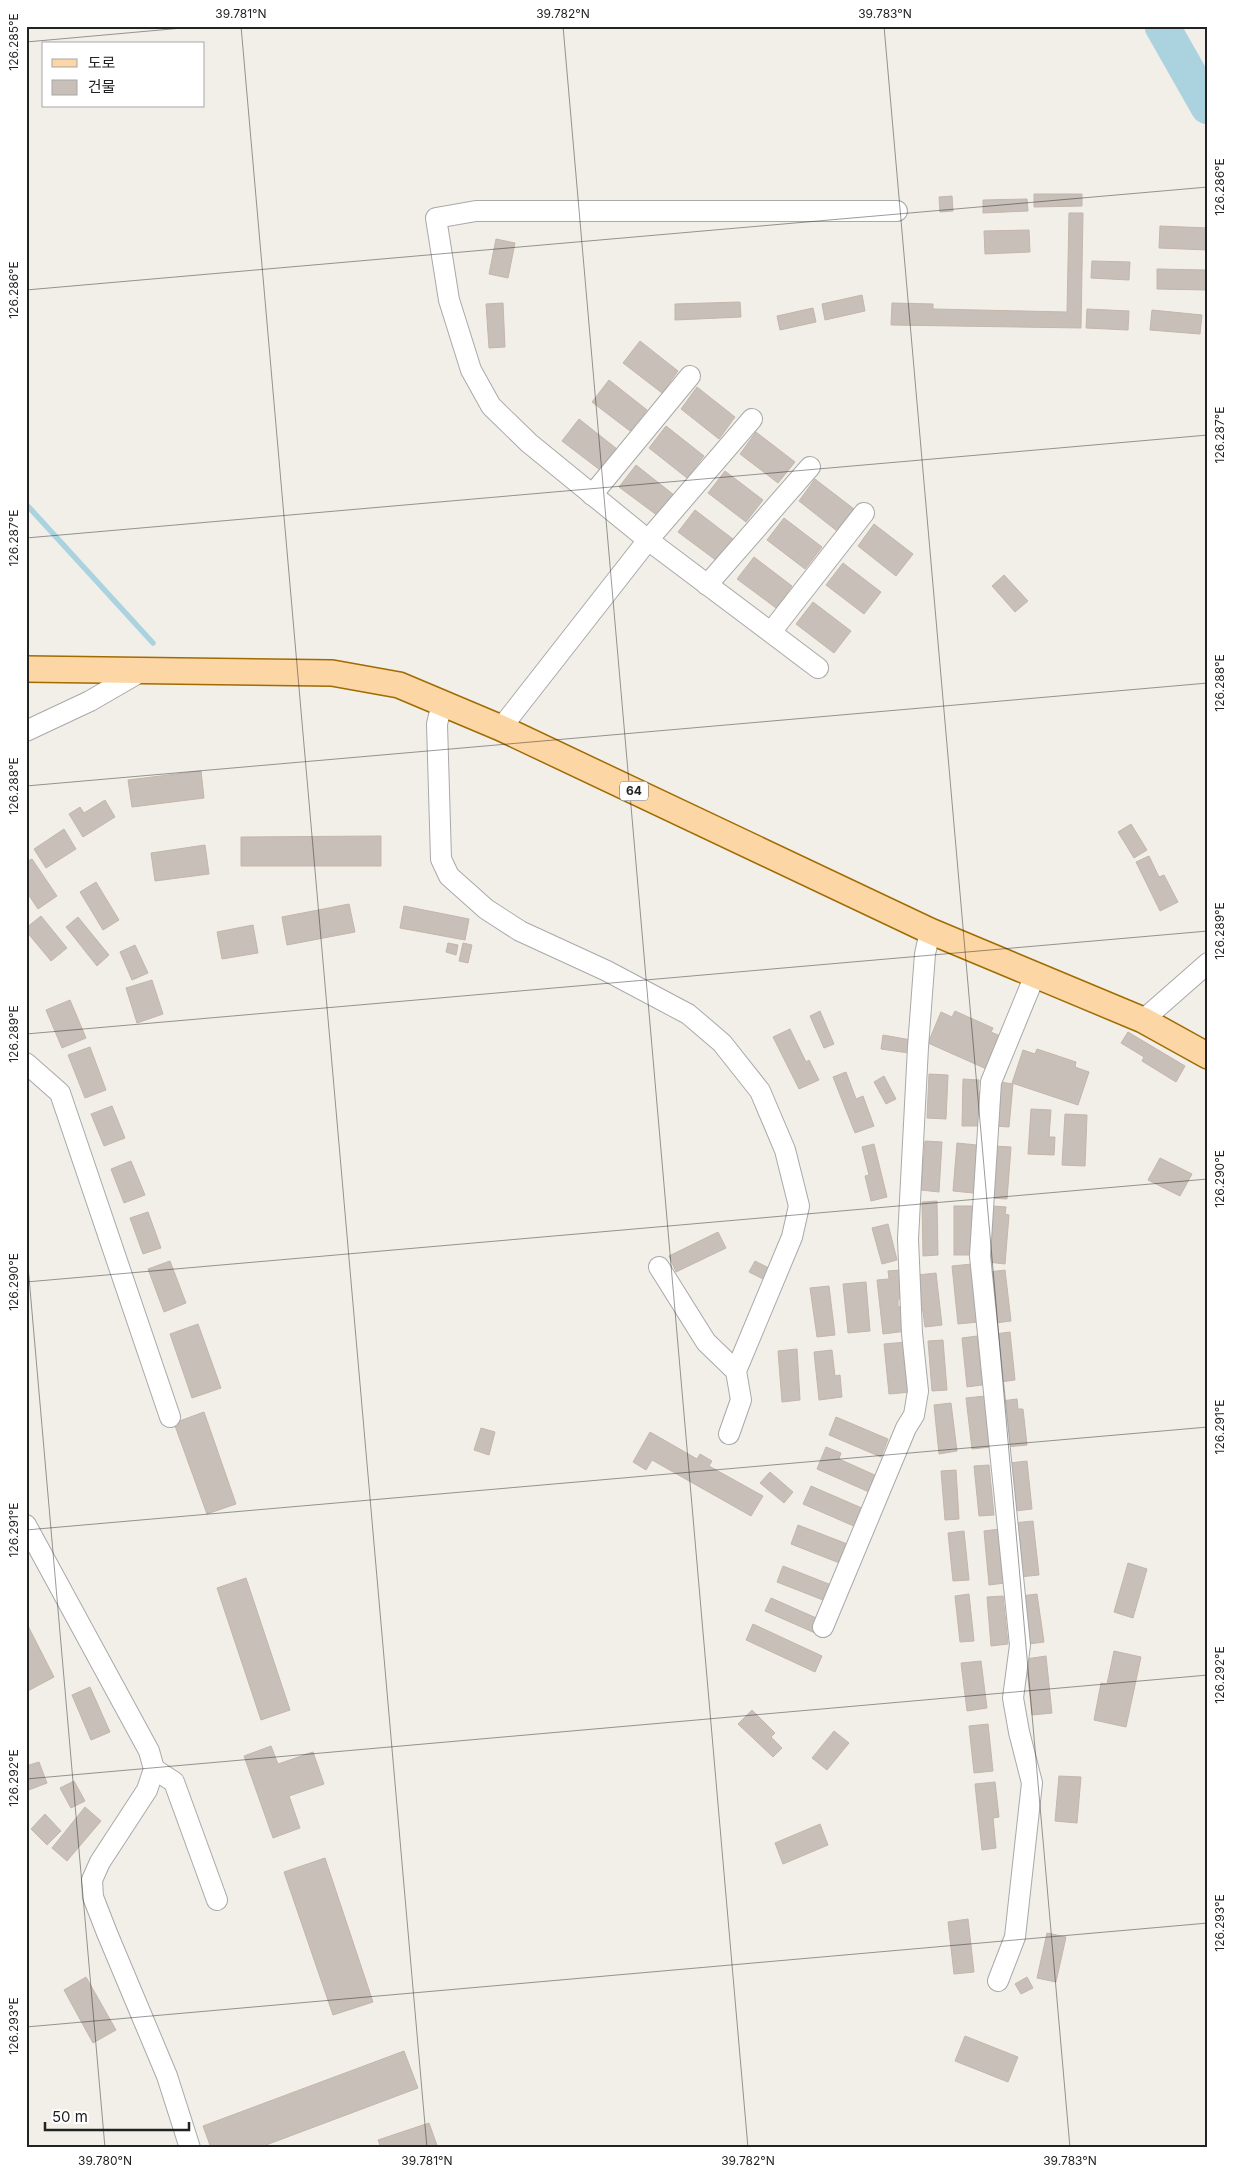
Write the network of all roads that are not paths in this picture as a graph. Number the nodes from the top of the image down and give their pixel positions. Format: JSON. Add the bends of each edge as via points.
{"nodes":[{"id":1,"x":897,"y":211,"type":"dead end"},
{"id":2,"x":690,"y":376,"type":"dead end"},
{"id":3,"x":752,"y":419,"type":"dead end"},
{"id":4,"x":810,"y":467,"type":"dead end"},
{"id":5,"x":592,"y":495,"type":"junction"},
{"id":6,"x":864,"y":513,"type":"dead end"},
{"id":7,"x":648,"y":540,"type":"junction"},
{"id":8,"x":707,"y":585,"type":"junction"},
{"id":9,"x":771,"y":632,"type":"junction"},
{"id":10,"x":818,"y":668,"type":"dead end"},
{"id":11,"x":26,"y":669,"type":"edge"},
{"id":12,"x":140,"y":672,"type":"junction"},
{"id":13,"x":442,"y":703,"type":"junction"},
{"id":14,"x":501,"y":728,"type":"junction"},
{"id":15,"x":26,"y":731,"type":"edge"},
{"id":16,"x":930,"y":931,"type":"junction"},
{"id":17,"x":1208,"y":963,"type":"edge"},
{"id":18,"x":1035,"y":976,"type":"junction"},
{"id":19,"x":1143,"y":1020,"type":"junction"},
{"id":20,"x":1208,"y":1056,"type":"edge"},
{"id":21,"x":26,"y":1063,"type":"edge"},
{"id":22,"x":659,"y":1267,"type":"dead end"},
{"id":23,"x":736,"y":1370,"type":"junction"},
{"id":24,"x":170,"y":1417,"type":"dead end"},
{"id":25,"x":729,"y":1434,"type":"dead end"},
{"id":26,"x":26,"y":1525,"type":"edge"},
{"id":27,"x":824,"y":1627,"type":"dead end"},
{"id":28,"x":154,"y":1769,"type":"junction"},
{"id":29,"x":217,"y":1900,"type":"dead end"},
{"id":30,"x":998,"y":1981,"type":"dead end"},
{"id":31,"x":190,"y":2148,"type":"edge"}],
"edges":[{"from":1,"to":5,"type":"street","via":[[476,211],[436,218],[448,300],[471,370],[491,406],[528,442]]},
{"from":2,"to":5,"type":"street"},
{"from":3,"to":7,"type":"street"},
{"from":4,"to":8,"type":"street"},
{"from":5,"to":7,"type":"street"},
{"from":6,"to":9,"type":"street"},
{"from":7,"to":8,"type":"street"},
{"from":7,"to":14,"type":"street"},
{"from":8,"to":9,"type":"street"},
{"from":9,"to":10,"type":"street"},
{"from":11,"to":12,"type":"main road","number":"64"},
{"from":12,"to":13,"type":"main road","number":"64","via":[[332,673],[399,685]]},
{"from":12,"to":15,"type":"street","via":[[90,701]]},
{"from":13,"to":14,"type":"main road","number":"64"},
{"from":13,"to":23,"type":"street","via":[[436,724],[441,859],[449,876],[486,909],[520,931],[607,971],[688,1014],[722,1043],[760,1091],[785,1150],[800,1206],[792,1237]]},
{"from":14,"to":16,"type":"main road","number":"64"},
{"from":16,"to":18,"type":"main road","number":"64"},
{"from":16,"to":27,"type":"street","via":[[925,954],[919,1037],[908,1239],[918,1391],[914,1415]]},
{"from":17,"to":19,"type":"street"},
{"from":18,"to":19,"type":"main road","number":"64"},
{"from":18,"to":30,"type":"street","via":[[991,1082],[980,1256],[1020,1645],[1013,1698],[1032,1783],[1015,1937]]},
{"from":19,"to":20,"type":"main road","number":"64"},
{"from":21,"to":24,"type":"street","via":[[60,1093]]},
{"from":22,"to":23,"type":"street","via":[[706,1342]]},
{"from":23,"to":25,"type":"street","via":[[741,1400]]},
{"from":26,"to":28,"type":"street","via":[[149,1751]]},
{"from":28,"to":29,"type":"street","via":[[174,1782]]},
{"from":28,"to":31,"type":"street","via":[[147,1790],[100,1862],[92,1880],[93,1897],[167,2076]]}]}
